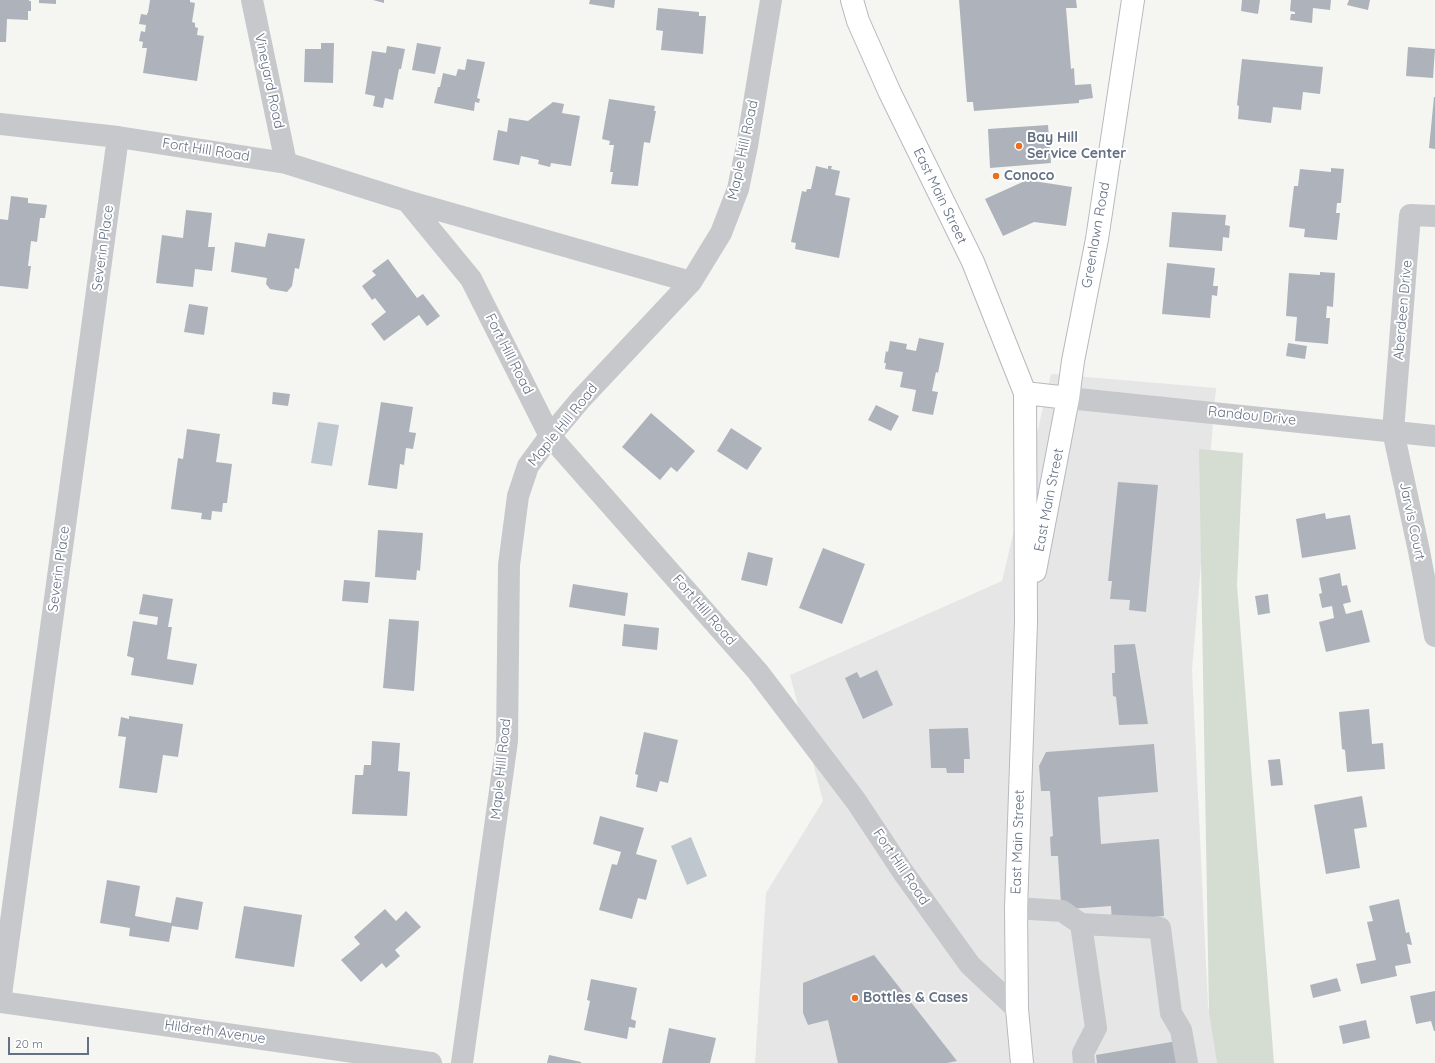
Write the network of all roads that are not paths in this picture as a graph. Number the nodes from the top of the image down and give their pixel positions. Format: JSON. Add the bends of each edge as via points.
{"nodes":[{"id":1,"x":252,"y":0,"type":"edge"},
{"id":2,"x":771,"y":0,"type":"edge"},
{"id":3,"x":852,"y":0,"type":"edge"},
{"id":4,"x":1133,"y":0,"type":"edge"},
{"id":5,"x":0,"y":124,"type":"edge"},
{"id":6,"x":118,"y":137,"type":"junction"},
{"id":7,"x":286,"y":162,"type":"junction"},
{"id":8,"x":407,"y":201,"type":"junction"},
{"id":9,"x":1435,"y":216,"type":"edge"},
{"id":10,"x":691,"y":282,"type":"junction"},
{"id":11,"x":1025,"y":393,"type":"junction"},
{"id":12,"x":1068,"y":398,"type":"junction"},
{"id":13,"x":1393,"y":430,"type":"junction"},
{"id":14,"x":550,"y":436,"type":"junction"},
{"id":15,"x":1435,"y":436,"type":"edge"},
{"id":16,"x":1026,"y":622,"type":"junction"},
{"id":17,"x":1435,"y":636,"type":"edge"},
{"id":18,"x":1016,"y":908,"type":"junction"},
{"id":19,"x":1081,"y":924,"type":"junction"},
{"id":20,"x":0,"y":1002,"type":"edge"},
{"id":21,"x":1017,"y":1009,"type":"junction"},
{"id":22,"x":431,"y":1063,"type":"edge"},
{"id":23,"x":462,"y":1063,"type":"edge"},
{"id":24,"x":1022,"y":1063,"type":"edge"},
{"id":25,"x":1084,"y":1063,"type":"edge"},
{"id":26,"x":1187,"y":1063,"type":"edge"}],
"edges":[{"from":1,"to":7,"type":"street","name":"Vineyard Road"},
{"from":2,"to":10,"type":"street","name":"Maple Hill Road","via":[[738,189],[721,233]]},
{"from":3,"to":11,"type":"main road","name":"East Main Street","via":[[858,21],[890,93],[972,262]]},
{"from":4,"to":12,"type":"main road","name":"Greenlawn Road","via":[[1097,239]]},
{"from":5,"to":6,"type":"street","name":"Fort Hill Road"},
{"from":6,"to":7,"type":"street","name":"Fort Hill Road"},
{"from":6,"to":20,"type":"street","name":"Severin Place"},
{"from":7,"to":8,"type":"street","name":"Fort Hill Road"},
{"from":8,"to":10,"type":"street","name":"Fort Hill Road"},
{"from":8,"to":14,"type":"street","name":"Fort Hill Road","via":[[471,279]]},
{"from":9,"to":13,"type":"street","name":"Aberdeen Drive","via":[[1410,214]]},
{"from":10,"to":14,"type":"street","name":"Maple Hill Road","via":[[581,399]]},
{"from":11,"to":12,"type":"main road"},
{"from":11,"to":16,"type":"main road","name":"East Main Street"},
{"from":12,"to":13,"type":"street","name":"Randou Drive"},
{"from":12,"to":16,"type":"main road","name":"East Main Street"},
{"from":13,"to":15,"type":"street","name":"Randou Drive"},
{"from":13,"to":17,"type":"street","name":"Jarvis Court"},
{"from":14,"to":21,"type":"street","name":"Fort Hill Road","via":[[758,672],[856,801],[970,965]]},
{"from":14,"to":23,"type":"street","name":"Maple Hill Road","via":[[528,466],[518,496],[508,565],[507,741]]},
{"from":16,"to":18,"type":"main road","name":"East Main Street"},
{"from":18,"to":19,"type":"street","via":[[1062,912]]},
{"from":18,"to":21,"type":"main road","name":"East Main Street"},
{"from":19,"to":25,"type":"street","via":[[1096,1028],[1083,1052]]},
{"from":19,"to":26,"type":"street","via":[[1160,928],[1171,1013],[1181,1030]]},
{"from":20,"to":22,"type":"street","name":"Hildreth Avenue"},
{"from":21,"to":24,"type":"main road","name":"East Main Street"}]}
